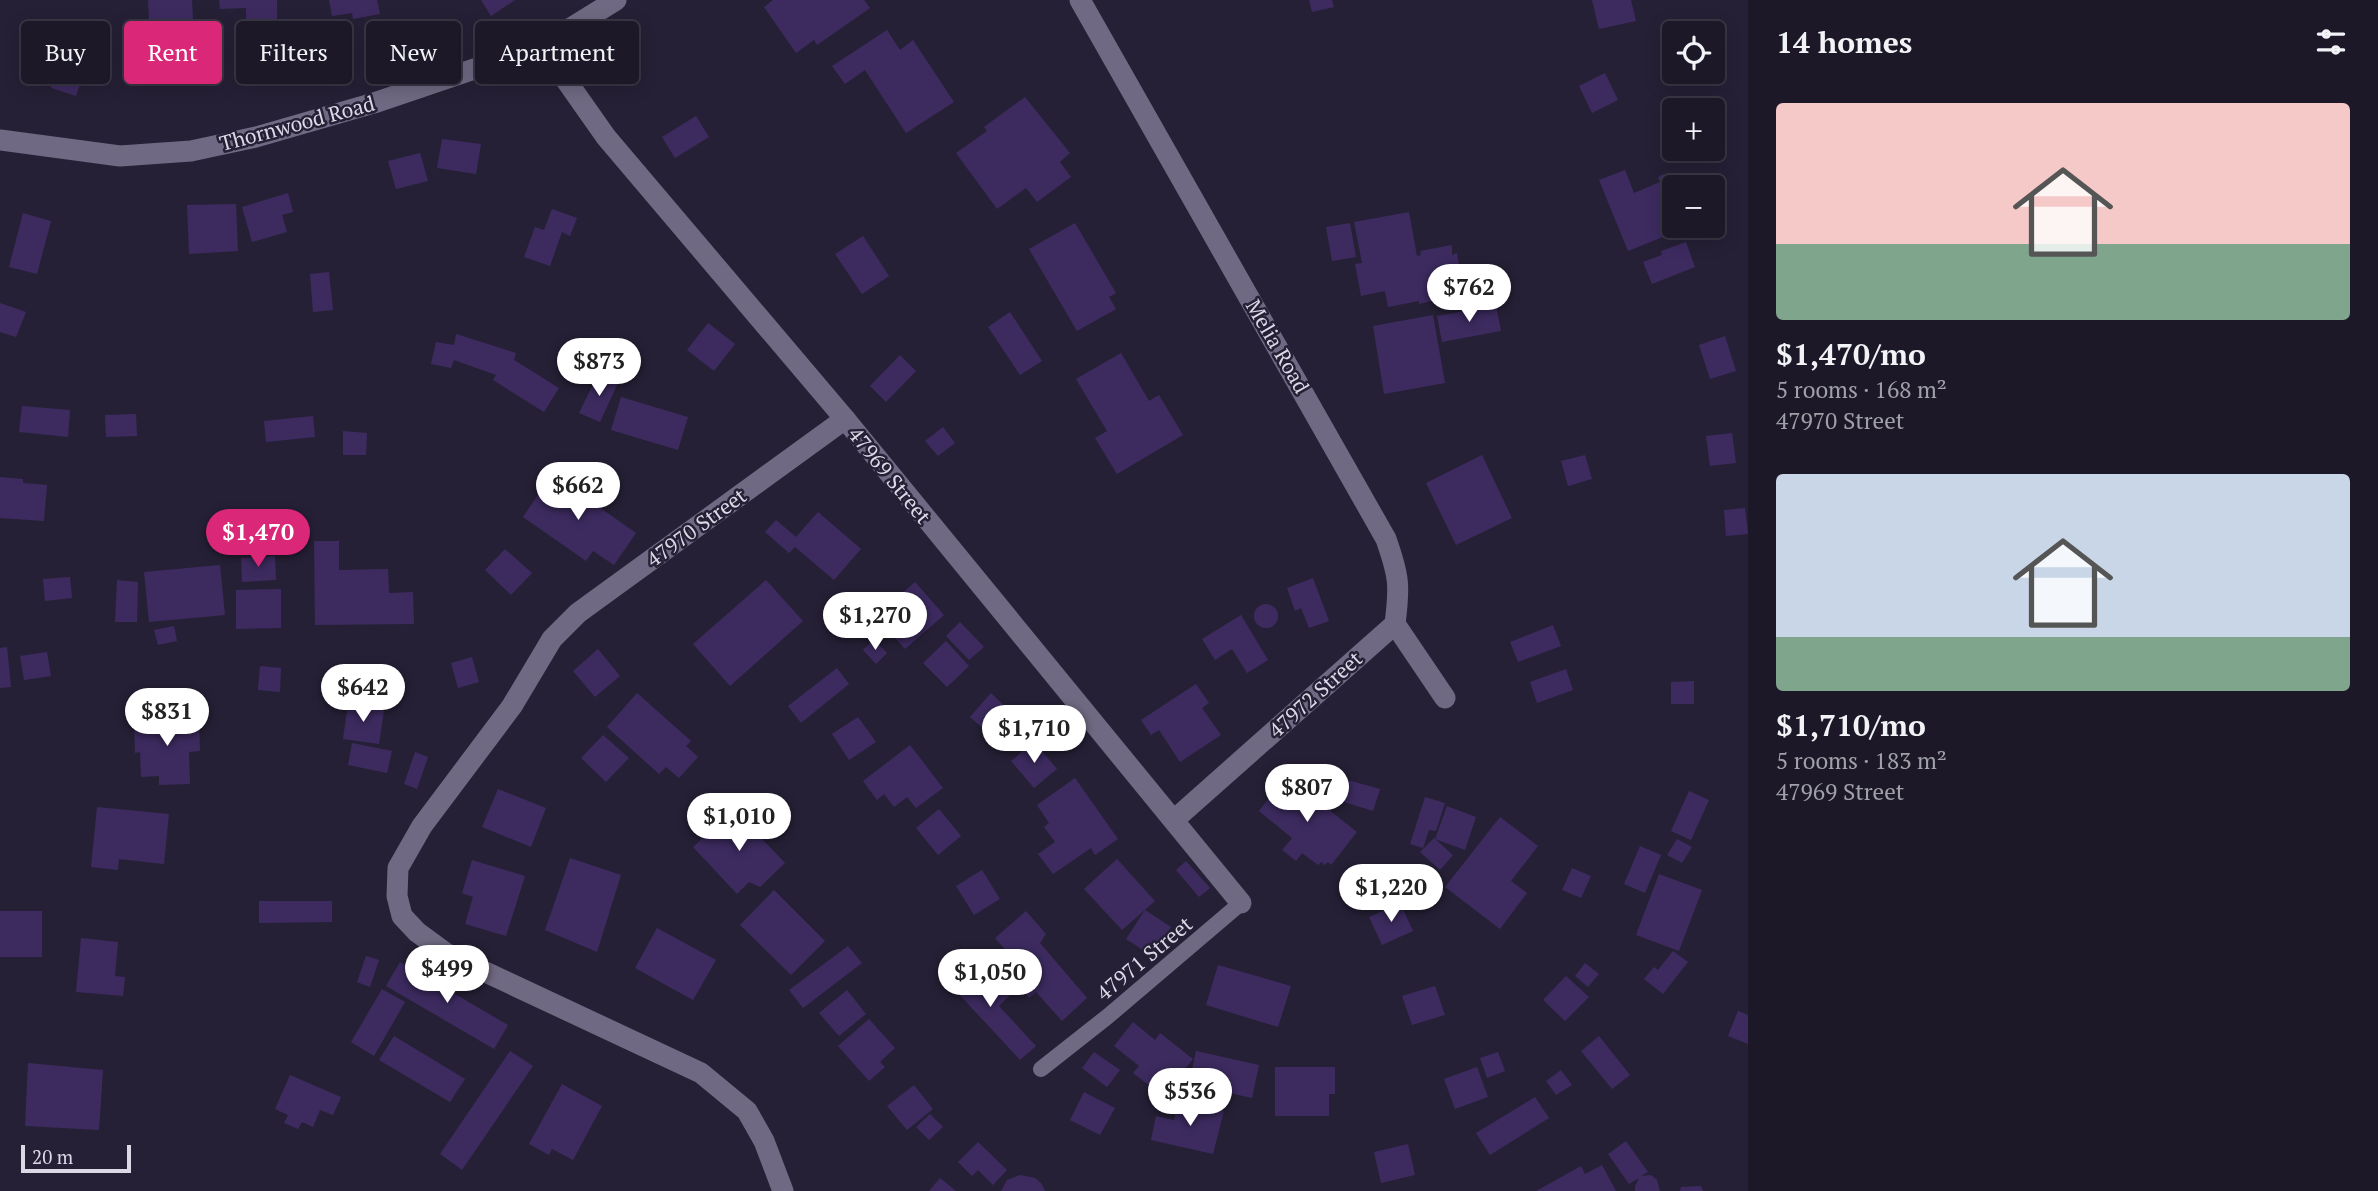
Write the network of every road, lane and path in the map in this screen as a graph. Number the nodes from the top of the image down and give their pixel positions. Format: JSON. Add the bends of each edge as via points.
{"nodes":[{"id":1,"x":616,"y":0,"type":"edge"},
{"id":2,"x":1080,"y":0,"type":"edge"},
{"id":3,"x":582,"y":21,"type":"edge"},
{"id":4,"x":475,"y":69,"type":"edge"},
{"id":5,"x":569,"y":84,"type":"edge"},
{"id":6,"x":0,"y":140,"type":"edge"},
{"id":7,"x":845,"y":419,"type":"junction"},
{"id":8,"x":1395,"y":624,"type":"junction"},
{"id":9,"x":1445,"y":698,"type":"dead end"},
{"id":10,"x":1174,"y":820,"type":"junction"},
{"id":11,"x":1241,"y":903,"type":"joint"},
{"id":12,"x":1041,"y":1069,"type":"dead end"},
{"id":13,"x":783,"y":1191,"type":"edge"}],
"edges":[{"from":1,"to":3,"type":"street","name":"Thornwood Road"},
{"from":2,"to":8,"type":"street","name":"Melia Road","via":[[1386,539],[1398,573]]},
{"from":4,"to":6,"type":"street","name":"Thornwood Road","via":[[374,103],[191,151],[120,156]]},
{"from":5,"to":7,"type":"street","name":"47969 Street","via":[[606,137]]},
{"from":7,"to":10,"type":"street","name":"47969 Street"},
{"from":7,"to":13,"type":"street","name":"47970 Street","via":[[578,613],[552,639],[512,706],[422,826],[398,868],[402,916],[447,954],[701,1073],[747,1111]]},
{"from":8,"to":9,"type":"street"},
{"from":8,"to":10,"type":"street","name":"47972 Street"},
{"from":10,"to":11,"type":"street","name":"47969 Street"},
{"from":11,"to":12,"type":"lane","name":"47971 Street"}]}
